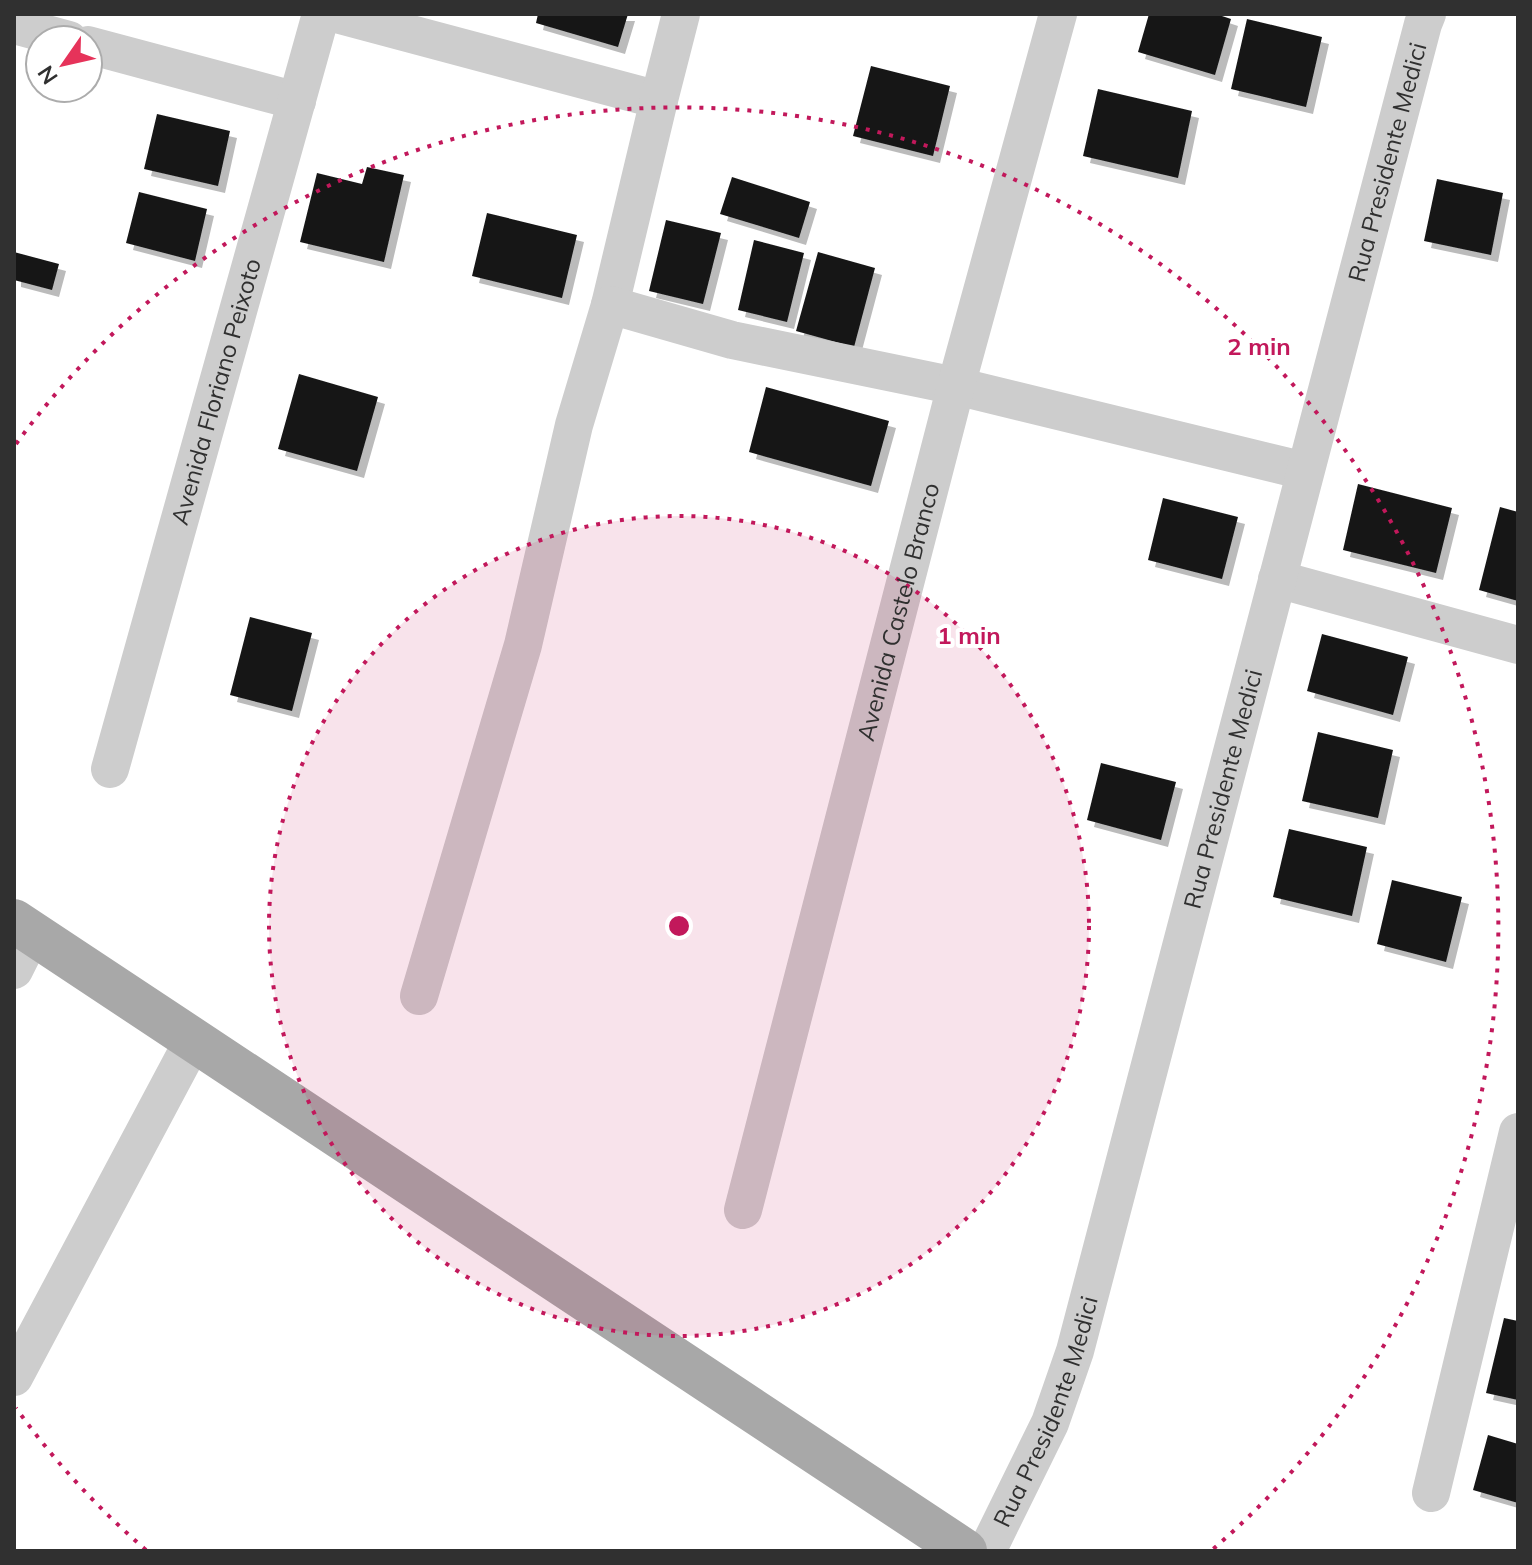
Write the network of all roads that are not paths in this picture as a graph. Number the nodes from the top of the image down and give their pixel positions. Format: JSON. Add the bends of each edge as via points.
{"nodes":[{"id":1,"x":321,"y":14,"type":"edge"},
{"id":2,"x":336,"y":14,"type":"edge"},
{"id":3,"x":681,"y":14,"type":"edge"},
{"id":4,"x":1058,"y":14,"type":"edge"},
{"id":5,"x":1427,"y":14,"type":"edge"},
{"id":6,"x":104,"y":49,"type":"edge"},
{"id":7,"x":659,"y":100,"type":"junction"},
{"id":8,"x":297,"y":101,"type":"junction"},
{"id":9,"x":610,"y":305,"type":"junction"},
{"id":10,"x":956,"y":386,"type":"junction"},
{"id":11,"x":1305,"y":471,"type":"junction"},
{"id":12,"x":1277,"y":579,"type":"junction"},
{"id":13,"x":1518,"y":645,"type":"edge"},
{"id":14,"x":110,"y":769,"type":"dead end"},
{"id":15,"x":20,"y":941,"type":"edge"},
{"id":16,"x":419,"y":996,"type":"dead end"},
{"id":17,"x":194,"y":1039,"type":"junction"},
{"id":18,"x":1518,"y":1132,"type":"edge"},
{"id":19,"x":743,"y":1210,"type":"dead end"},
{"id":20,"x":14,"y":1377,"type":"edge"},
{"id":21,"x":1431,"y":1493,"type":"dead end"},
{"id":22,"x":965,"y":1551,"type":"edge"},
{"id":23,"x":987,"y":1551,"type":"edge"}],
"edges":[{"from":1,"to":8,"type":"street","name":"Avenida Floriano Peixoto"},
{"from":2,"to":7,"type":"street"},
{"from":3,"to":7,"type":"street"},
{"from":4,"to":10,"type":"street","name":"Avenida Castelo Branco"},
{"from":5,"to":11,"type":"street","name":"Rua Presidente Medici"},
{"from":6,"to":8,"type":"street"},
{"from":7,"to":9,"type":"street"},
{"from":8,"to":14,"type":"street","name":"Avenida Floriano Peixoto"},
{"from":9,"to":10,"type":"street","via":[[732,340]]},
{"from":9,"to":16,"type":"street","via":[[574,425],[523,645]]},
{"from":10,"to":11,"type":"street"},
{"from":10,"to":19,"type":"street","name":"Avenida Castelo Branco"},
{"from":11,"to":12,"type":"street","name":"Rua Presidente Medici"},
{"from":12,"to":13,"type":"street"},
{"from":12,"to":23,"type":"street","name":"Rua Presidente Medici","via":[[1075,1351],[1050,1423]]},
{"from":15,"to":17,"type":"main road"},
{"from":17,"to":20,"type":"street"},
{"from":17,"to":22,"type":"main road"},
{"from":18,"to":21,"type":"street"}]}
